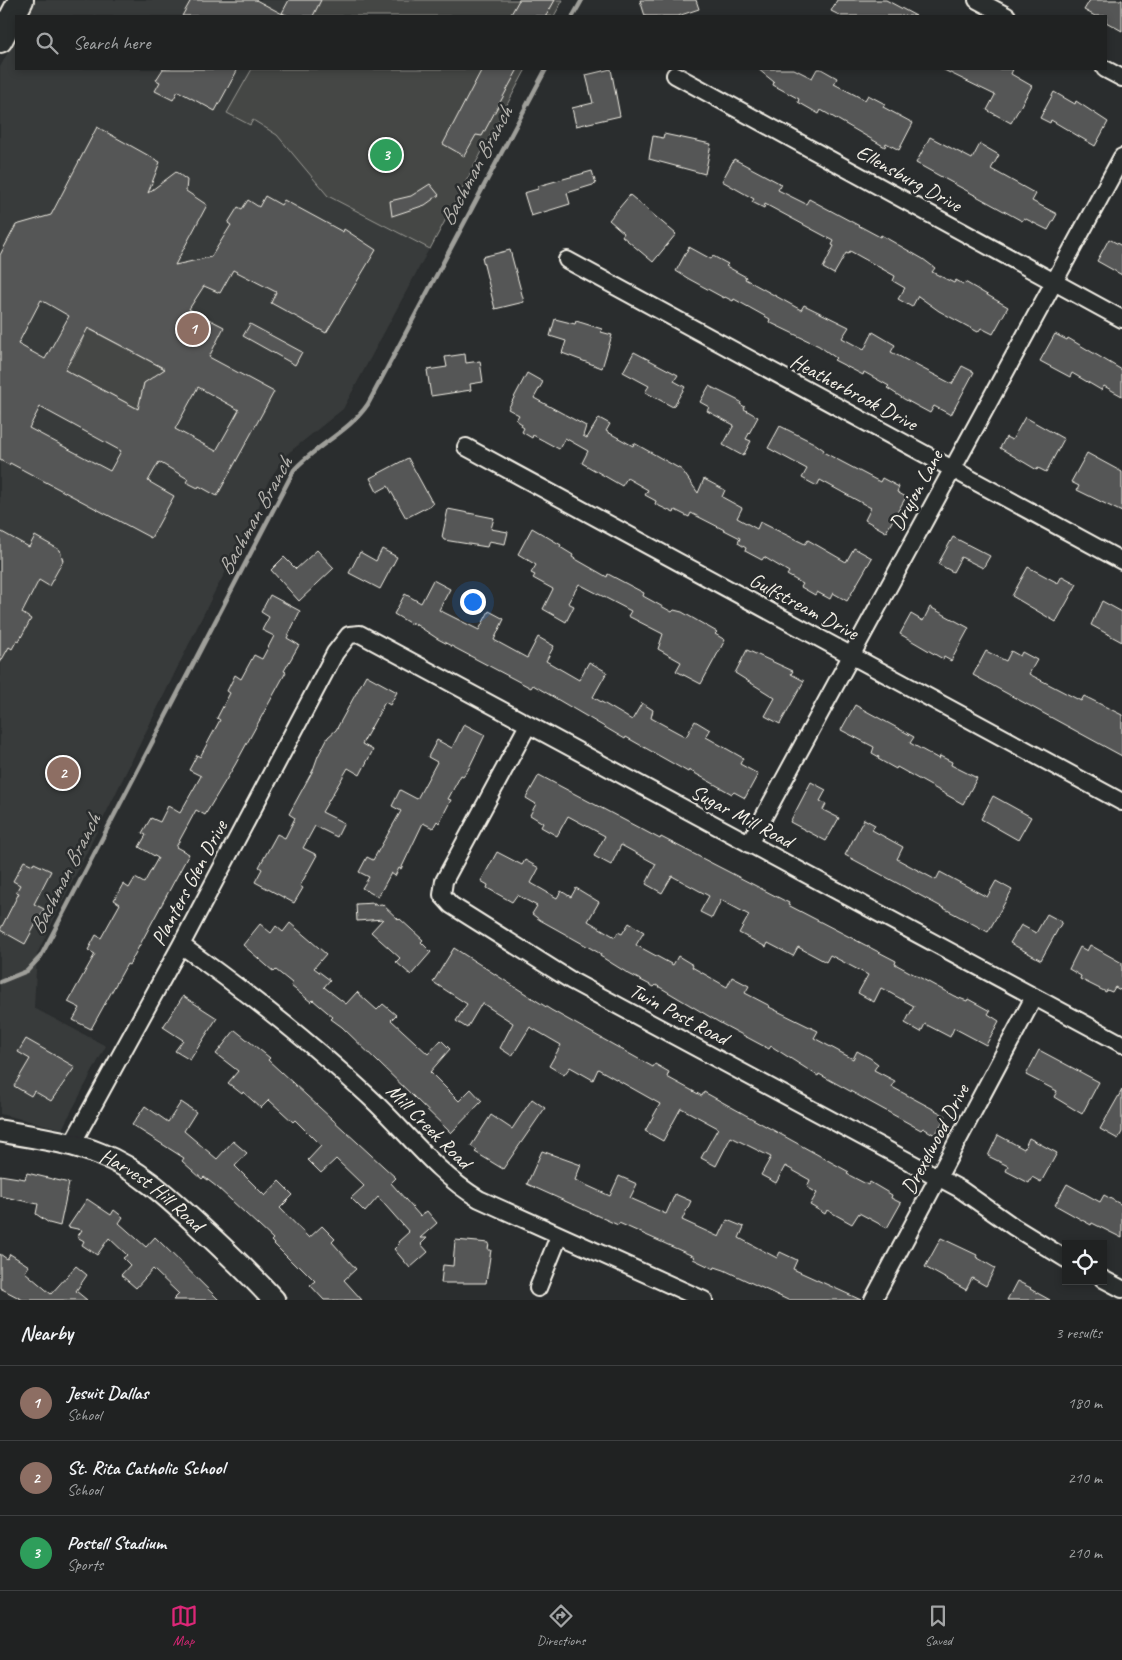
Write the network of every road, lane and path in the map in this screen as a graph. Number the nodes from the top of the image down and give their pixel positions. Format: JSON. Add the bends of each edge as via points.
{"nodes":[{"id":1,"x":21,"y":0,"type":"edge"},
{"id":2,"x":977,"y":0,"type":"edge"},
{"id":3,"x":1005,"y":15,"type":"edge"},
{"id":4,"x":0,"y":40,"type":"edge"},
{"id":5,"x":1106,"y":70,"type":"edge"},
{"id":6,"x":675,"y":75,"type":"dead end"},
{"id":7,"x":1122,"y":78,"type":"edge"},
{"id":8,"x":1122,"y":157,"type":"edge"},
{"id":9,"x":567,"y":260,"type":"dead end"},
{"id":10,"x":1055,"y":282,"type":"junction"},
{"id":11,"x":1122,"y":319,"type":"edge"},
{"id":12,"x":466,"y":447,"type":"dead end"},
{"id":13,"x":952,"y":469,"type":"junction"},
{"id":14,"x":1122,"y":561,"type":"edge"},
{"id":15,"x":343,"y":641,"type":"joint"},
{"id":16,"x":851,"y":656,"type":"junction"},
{"id":17,"x":528,"y":725,"type":"junction"},
{"id":18,"x":1122,"y":802,"type":"edge"},
{"id":19,"x":749,"y":844,"type":"junction"},
{"id":20,"x":181,"y":946,"type":"junction"},
{"id":21,"x":1034,"y":997,"type":"junction"},
{"id":22,"x":1122,"y":1044,"type":"edge"},
{"id":23,"x":0,"y":1131,"type":"edge"},
{"id":24,"x":72,"y":1144,"type":"junction"},
{"id":25,"x":940,"y":1178,"type":"junction"},
{"id":26,"x":559,"y":1236,"type":"junction"},
{"id":27,"x":1062,"y":1257,"type":"edge"},
{"id":28,"x":1107,"y":1281,"type":"edge"},
{"id":29,"x":538,"y":1288,"type":"dead end"},
{"id":30,"x":1122,"y":1289,"type":"edge"},
{"id":31,"x":274,"y":1300,"type":"edge"},
{"id":32,"x":704,"y":1300,"type":"edge"},
{"id":33,"x":872,"y":1300,"type":"edge"}],
"edges":[{"from":1,"to":4,"type":"main road"},
{"from":2,"to":3,"type":"street"},
{"from":5,"to":7,"type":"street"},
{"from":6,"to":10,"type":"street","name":"Ellensburg Drive"},
{"from":8,"to":10,"type":"street","name":"Drujon Lane"},
{"from":9,"to":13,"type":"street","name":"Heatherbrook Drive"},
{"from":10,"to":11,"type":"street","name":"Ellensburg Drive"},
{"from":10,"to":13,"type":"street","name":"Drujon Lane"},
{"from":12,"to":16,"type":"street","name":"Gulfstream Drive"},
{"from":13,"to":14,"type":"street","name":"Heatherbrook Drive"},
{"from":13,"to":16,"type":"street","name":"Drujon Lane"},
{"from":15,"to":17,"type":"street","name":"Sugar Mill Road","via":[[349,635],[360,634]]},
{"from":15,"to":20,"type":"street","name":"Planters Glen Drive"},
{"from":16,"to":18,"type":"street","name":"Gulfstream Drive"},
{"from":16,"to":19,"type":"street","name":"Drujon Lane"},
{"from":17,"to":19,"type":"street","name":"Sugar Mill Road"},
{"from":17,"to":25,"type":"street","name":"Twin Post Road","via":[[444,881],[442,896],[468,917],[572,981]]},
{"from":19,"to":21,"type":"street","name":"Sugar Mill Road"},
{"from":20,"to":24,"type":"street","name":"Planters Glen Drive"},
{"from":20,"to":26,"type":"street","name":"Mill Creek Road","via":[[300,1035],[366,1094],[436,1168],[457,1185],[478,1199]]},
{"from":21,"to":22,"type":"street","name":"Sugar Mill Road"},
{"from":21,"to":25,"type":"street","name":"Drexelwood Drive"},
{"from":23,"to":24,"type":"street","name":"Harvest Hill Road"},
{"from":24,"to":31,"type":"street","name":"Harvest Hill Road","via":[[102,1154],[134,1171],[167,1197]]},
{"from":25,"to":27,"type":"street","name":"Twin Post Road"},
{"from":25,"to":33,"type":"street","name":"Drexelwood Drive"},
{"from":26,"to":29,"type":"street"},
{"from":26,"to":32,"type":"street","name":"Mill Creek Road"},
{"from":28,"to":30,"type":"street"}]}
